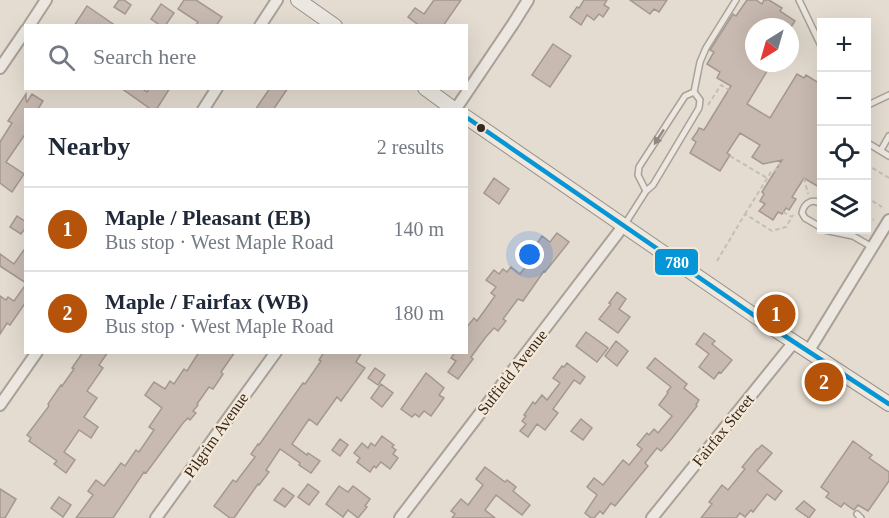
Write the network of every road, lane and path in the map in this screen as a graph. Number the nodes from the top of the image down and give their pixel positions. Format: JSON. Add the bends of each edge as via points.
{"nodes":[{"id":1,"x":46,"y":0,"type":"edge"},
{"id":2,"x":277,"y":0,"type":"edge"},
{"id":3,"x":298,"y":0,"type":"edge"},
{"id":4,"x":528,"y":0,"type":"edge"},
{"id":5,"x":736,"y":0,"type":"edge"},
{"id":6,"x":799,"y":0,"type":"edge"},
{"id":7,"x":30,"y":24,"type":"edge"},
{"id":8,"x":261,"y":24,"type":"edge"},
{"id":9,"x":332,"y":24,"type":"edge"},
{"id":10,"x":24,"y":33,"type":"edge"},
{"id":11,"x":817,"y":38,"type":"edge"},
{"id":12,"x":0,"y":68,"type":"edge"},
{"id":13,"x":216,"y":90,"type":"edge"},
{"id":14,"x":428,"y":90,"type":"edge"},
{"id":15,"x":468,"y":90,"type":"edge"},
{"id":16,"x":468,"y":90,"type":"edge"},
{"id":17,"x":694,"y":92,"type":"junction"},
{"id":18,"x":889,"y":95,"type":"edge"},
{"id":19,"x":871,"y":104,"type":"edge"},
{"id":20,"x":204,"y":108,"type":"edge"},
{"id":21,"x":454,"y":108,"type":"edge"},
{"id":22,"x":456,"y":108,"type":"edge"},
{"id":23,"x":468,"y":118,"type":"edge"},
{"id":24,"x":889,"y":136,"type":"edge"},
{"id":25,"x":871,"y":144,"type":"edge"},
{"id":26,"x":881,"y":150,"type":"junction"},
{"id":27,"x":730,"y":156,"type":"dead end"},
{"id":28,"x":889,"y":156,"type":"edge"},
{"id":29,"x":780,"y":163,"type":"dead end"},
{"id":30,"x":871,"y":167,"type":"edge"},
{"id":31,"x":767,"y":178,"type":"junction"},
{"id":32,"x":804,"y":178,"type":"dead end"},
{"id":33,"x":889,"y":178,"type":"edge"},
{"id":34,"x":646,"y":191,"type":"junction"},
{"id":35,"x":815,"y":192,"type":"dead end"},
{"id":36,"x":757,"y":195,"type":"junction"},
{"id":37,"x":762,"y":198,"type":"dead end"},
{"id":38,"x":871,"y":200,"type":"edge"},
{"id":39,"x":817,"y":202,"type":"edge"},
{"id":40,"x":882,"y":207,"type":"dead end"},
{"id":41,"x":796,"y":210,"type":"dead end"},
{"id":42,"x":783,"y":212,"type":"dead end"},
{"id":43,"x":745,"y":214,"type":"junction"},
{"id":44,"x":792,"y":217,"type":"junction"},
{"id":45,"x":871,"y":218,"type":"edge"},
{"id":46,"x":874,"y":220,"type":"dead end"},
{"id":47,"x":889,"y":220,"type":"edge"},
{"id":48,"x":624,"y":225,"type":"junction"},
{"id":49,"x":817,"y":225,"type":"edge"},
{"id":50,"x":844,"y":234,"type":"edge"},
{"id":51,"x":872,"y":247,"type":"junction"},
{"id":52,"x":717,"y":261,"type":"dead end"},
{"id":53,"x":794,"y":342,"type":"junction"},
{"id":54,"x":808,"y":352,"type":"junction"},
{"id":55,"x":36,"y":354,"type":"edge"},
{"id":56,"x":275,"y":354,"type":"edge"},
{"id":57,"x":889,"y":404,"type":"edge"},
{"id":58,"x":0,"y":405,"type":"edge"},
{"id":59,"x":156,"y":518,"type":"edge"},
{"id":60,"x":400,"y":518,"type":"edge"},
{"id":61,"x":652,"y":518,"type":"edge"}],
"edges":[{"from":1,"to":7,"type":"street"},
{"from":2,"to":8,"type":"street"},
{"from":3,"to":9,"type":"main road"},
{"from":4,"to":16,"type":"street"},
{"from":5,"to":17,"type":"lane","via":[[706,48]]},
{"from":6,"to":11,"type":"lane"},
{"from":10,"to":12,"type":"street"},
{"from":13,"to":20,"type":"street"},
{"from":14,"to":21,"type":"main road"},
{"from":15,"to":22,"type":"street"},
{"from":17,"to":34,"type":"lane","via":[[700,100],[699,108]]},
{"from":17,"to":34,"type":"lane","one_way":true,"via":[[685,96],[639,167],[638,175]]},
{"from":18,"to":19,"type":"lane"},
{"from":23,"to":48,"type":"main road"},
{"from":24,"to":26,"type":"lane"},
{"from":25,"to":26,"type":"lane"},
{"from":26,"to":28,"type":"lane"},
{"from":27,"to":31,"type":"path"},
{"from":29,"to":31,"type":"path"},
{"from":30,"to":33,"type":"path"},
{"from":31,"to":36,"type":"path"},
{"from":32,"to":35,"type":"path","via":[[806,195]]},
{"from":34,"to":48,"type":"lane"},
{"from":36,"to":37,"type":"path"},
{"from":36,"to":43,"type":"path"},
{"from":38,"to":40,"type":"path"},
{"from":39,"to":49,"type":"lane","via":[[806,203],[802,213]]},
{"from":41,"to":44,"type":"path"},
{"from":42,"to":44,"type":"path"},
{"from":43,"to":44,"type":"path","via":[[772,231],[786,227]]},
{"from":43,"to":52,"type":"path"},
{"from":45,"to":46,"type":"path"},
{"from":47,"to":51,"type":"street"},
{"from":48,"to":53,"type":"main road"},
{"from":48,"to":60,"type":"street","name":"Suffield Avenue"},
{"from":50,"to":51,"type":"lane"},
{"from":51,"to":54,"type":"street"},
{"from":53,"to":54,"type":"main road"},
{"from":53,"to":61,"type":"street","name":"Fairfax Street"},
{"from":54,"to":57,"type":"main road"},
{"from":55,"to":58,"type":"street"},
{"from":56,"to":59,"type":"street","name":"Pilgrim Avenue"}]}
